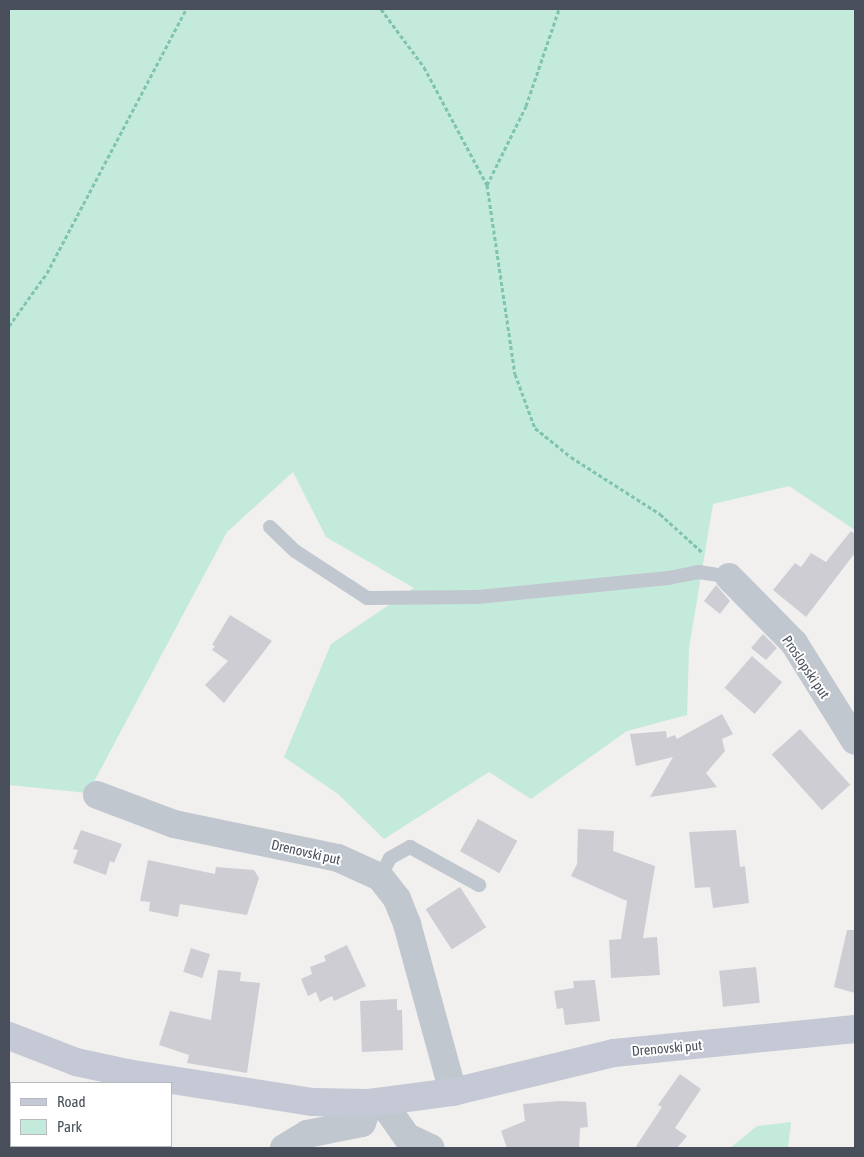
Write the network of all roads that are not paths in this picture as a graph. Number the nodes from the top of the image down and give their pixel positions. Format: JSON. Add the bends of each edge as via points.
{"nodes":[{"id":1,"x":270,"y":527,"type":"dead end"},
{"id":2,"x":729,"y":577,"type":"joint"},
{"id":3,"x":855,"y":741,"type":"edge"},
{"id":4,"x":97,"y":795,"type":"dead end"},
{"id":5,"x":380,"y":877,"type":"junction"},
{"id":6,"x":479,"y":885,"type":"dead end"},
{"id":7,"x":855,"y":1028,"type":"edge"},
{"id":8,"x":9,"y":1036,"type":"edge"},
{"id":9,"x":453,"y":1092,"type":"junction"},
{"id":10,"x":376,"y":1103,"type":"junction"},
{"id":11,"x":284,"y":1148,"type":"edge"},
{"id":12,"x":431,"y":1148,"type":"edge"}],
"edges":[{"from":1,"to":2,"type":"lane","via":[[295,551],[367,598],[478,597],[700,572]]},
{"from":2,"to":3,"type":"street","name":"Proslopski put","via":[[794,643]]},
{"from":4,"to":5,"type":"street","name":"Drenovski put","via":[[174,824],[338,858]]},
{"from":5,"to":6,"type":"lane","via":[[390,858],[410,847]]},
{"from":5,"to":9,"type":"street","name":"Drenovski put","via":[[397,899],[407,924]]},
{"from":7,"to":9,"type":"main road","name":"Drenovski put","via":[[614,1053]]},
{"from":8,"to":10,"type":"main road","name":"Drenovski put","via":[[76,1062],[126,1073],[313,1102]]},
{"from":9,"to":10,"type":"main road","name":"Drenovski put"},
{"from":10,"to":11,"type":"street","via":[[362,1123],[307,1134]]},
{"from":10,"to":12,"type":"street","via":[[407,1137]]}]}
